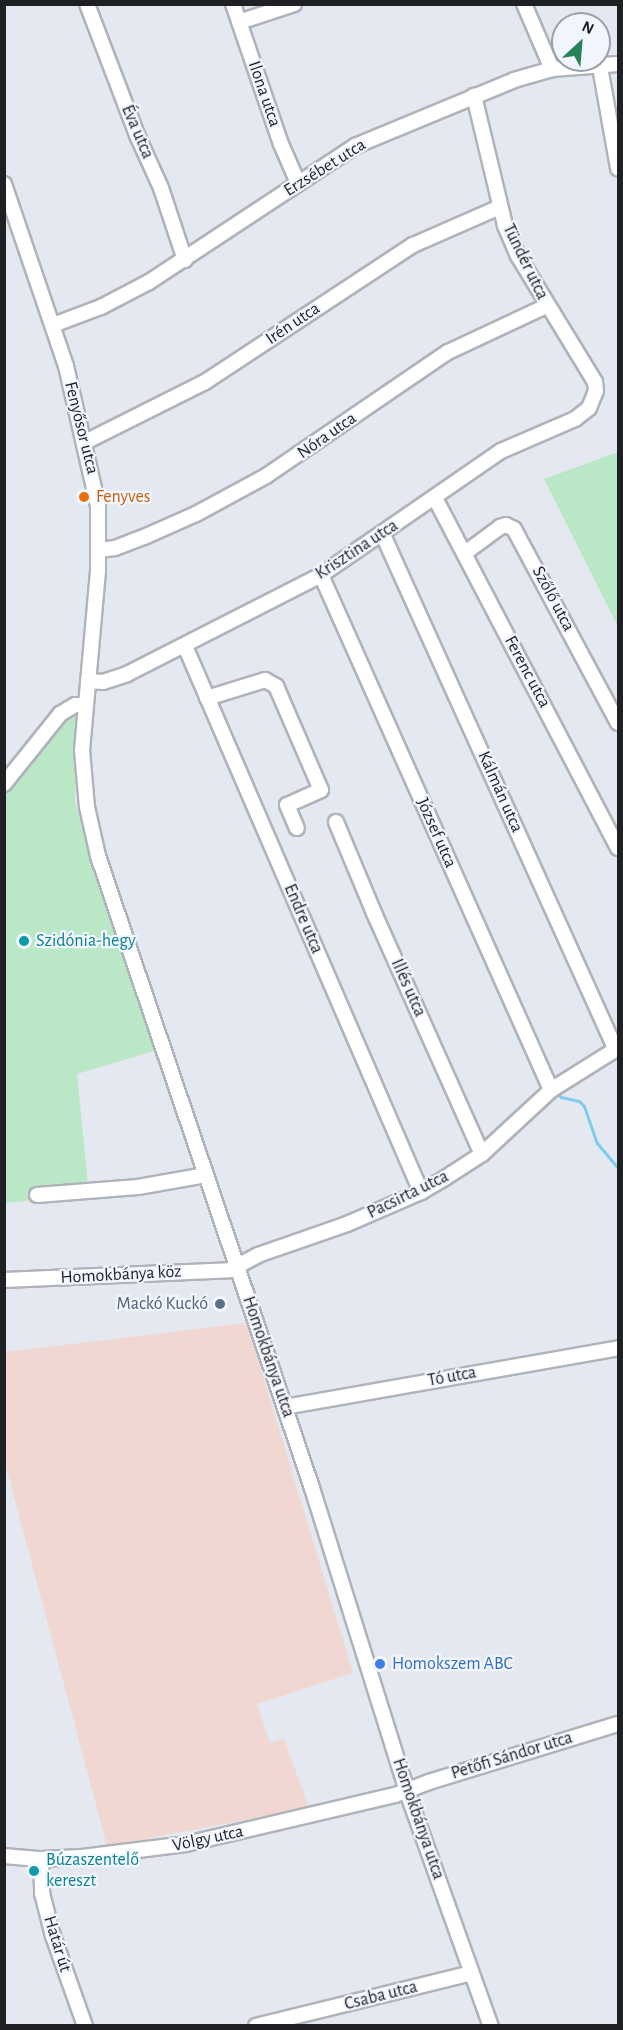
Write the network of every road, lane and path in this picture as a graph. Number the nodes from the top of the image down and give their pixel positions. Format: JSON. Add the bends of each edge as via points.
{"nodes":[{"id":1,"x":87,"y":4,"type":"edge"},
{"id":2,"x":233,"y":4,"type":"edge"},
{"id":3,"x":294,"y":4,"type":"edge"},
{"id":4,"x":524,"y":4,"type":"edge"},
{"id":5,"x":238,"y":22,"type":"junction"},
{"id":6,"x":551,"y":67,"type":"edge"},
{"id":7,"x":551,"y":69,"type":"edge"},
{"id":8,"x":601,"y":72,"type":"edge"},
{"id":9,"x":474,"y":96,"type":"junction"},
{"id":10,"x":618,"y":168,"type":"edge"},
{"id":11,"x":298,"y":183,"type":"junction"},
{"id":12,"x":4,"y":184,"type":"edge"},
{"id":13,"x":500,"y":207,"type":"junction"},
{"id":14,"x":185,"y":260,"type":"junction"},
{"id":15,"x":546,"y":306,"type":"junction"},
{"id":16,"x":53,"y":325,"type":"junction"},
{"id":17,"x":595,"y":382,"type":"joint"},
{"id":18,"x":85,"y":442,"type":"junction"},
{"id":19,"x":435,"y":498,"type":"junction"},
{"id":20,"x":383,"y":535,"type":"junction"},
{"id":21,"x":99,"y":550,"type":"junction"},
{"id":22,"x":465,"y":553,"type":"junction"},
{"id":23,"x":321,"y":575,"type":"junction"},
{"id":24,"x":185,"y":646,"type":"junction"},
{"id":25,"x":88,"y":681,"type":"junction"},
{"id":26,"x":207,"y":698,"type":"junction"},
{"id":27,"x":85,"y":705,"type":"junction"},
{"id":28,"x":618,"y":723,"type":"edge"},
{"id":29,"x":4,"y":784,"type":"edge"},
{"id":30,"x":336,"y":822,"type":"dead end"},
{"id":31,"x":297,"y":828,"type":"dead end"},
{"id":32,"x":618,"y":848,"type":"edge"},
{"id":33,"x":617,"y":1049,"type":"edge"},
{"id":34,"x":550,"y":1090,"type":"junction"},
{"id":35,"x":482,"y":1154,"type":"junction"},
{"id":36,"x":206,"y":1175,"type":"junction"},
{"id":37,"x":421,"y":1192,"type":"junction"},
{"id":38,"x":37,"y":1195,"type":"dead end"},
{"id":39,"x":237,"y":1266,"type":"junction"},
{"id":40,"x":4,"y":1280,"type":"edge"},
{"id":41,"x":618,"y":1348,"type":"edge"},
{"id":42,"x":285,"y":1407,"type":"junction"},
{"id":43,"x":618,"y":1724,"type":"edge"},
{"id":44,"x":407,"y":1792,"type":"junction"},
{"id":45,"x":4,"y":1856,"type":"edge"},
{"id":46,"x":41,"y":1859,"type":"junction"},
{"id":47,"x":471,"y":1973,"type":"junction"},
{"id":48,"x":85,"y":2025,"type":"edge"},
{"id":49,"x":256,"y":2025,"type":"edge"},
{"id":50,"x":491,"y":2025,"type":"edge"}],
"edges":[{"from":1,"to":14,"type":"street","name":"Éva utca","via":[[161,188]]},
{"from":2,"to":5,"type":"street","name":"Ilona utca"},
{"from":3,"to":5,"type":"street"},
{"from":4,"to":6,"type":"street"},
{"from":5,"to":11,"type":"street","name":"Ilona utca"},
{"from":7,"to":9,"type":"street","name":"Erzsébet utca"},
{"from":8,"to":10,"type":"street"},
{"from":9,"to":11,"type":"street","name":"Erzsébet utca","via":[[355,146]]},
{"from":9,"to":13,"type":"street","name":"Tündér utca"},
{"from":11,"to":14,"type":"street","name":"Erzsébet utca"},
{"from":12,"to":16,"type":"street","name":"Fenyősor utca"},
{"from":13,"to":15,"type":"street","name":"Tündér utca","via":[[518,256]]},
{"from":13,"to":18,"type":"street","name":"Irén utca","via":[[413,244],[205,382]]},
{"from":14,"to":16,"type":"street","name":"Erzsébet utca","via":[[119,298]]},
{"from":15,"to":17,"type":"street","name":"Tündér utca"},
{"from":15,"to":21,"type":"street","name":"Nóra utca","via":[[448,352],[256,482],[144,537]]},
{"from":16,"to":18,"type":"street","name":"Fenyősor utca"},
{"from":17,"to":19,"type":"street","name":"Krisztina utca","via":[[593,400],[583,414],[501,451]]},
{"from":18,"to":21,"type":"street","name":"Fenyősor utca","via":[[98,506]]},
{"from":19,"to":20,"type":"street","name":"Krisztina utca"},
{"from":19,"to":22,"type":"street","name":"Ferenc utca"},
{"from":20,"to":23,"type":"street","name":"Krisztina utca"},
{"from":20,"to":33,"type":"street","name":"Kálmán utca"},
{"from":21,"to":25,"type":"street","name":"Fenyősor utca"},
{"from":22,"to":28,"type":"street","name":"Szőlő utca","via":[[500,527],[514,528]]},
{"from":22,"to":32,"type":"street","name":"Ferenc utca"},
{"from":23,"to":24,"type":"street","name":"Krisztina utca"},
{"from":23,"to":34,"type":"street","name":"József utca"},
{"from":24,"to":25,"type":"street","name":"Krisztina utca","via":[[127,674],[103,682]]},
{"from":24,"to":26,"type":"street","name":"Endre utca"},
{"from":25,"to":27,"type":"street","name":"Homokbánya utca"},
{"from":26,"to":31,"type":"street","via":[[265,680],[276,686],[321,790],[287,806]]},
{"from":26,"to":37,"type":"street","name":"Endre utca"},
{"from":27,"to":29,"type":"street","via":[[75,705],[60,714]]},
{"from":27,"to":36,"type":"street","name":"Homokbánya utca","via":[[84,778],[98,856]]},
{"from":30,"to":35,"type":"street","name":"Illés utca"},
{"from":33,"to":34,"type":"street","name":"Pacsirta utca"},
{"from":34,"to":35,"type":"street","name":"Pacsirta utca"},
{"from":35,"to":37,"type":"street","name":"Pacsirta utca"},
{"from":36,"to":38,"type":"street","via":[[138,1187]]},
{"from":36,"to":39,"type":"street","name":"Homokbánya utca"},
{"from":37,"to":39,"type":"street","name":"Pacsirta utca"},
{"from":39,"to":40,"type":"street","name":"Homokbánya köz","via":[[230,1270]]},
{"from":39,"to":42,"type":"street","name":"Homokbánya utca"},
{"from":41,"to":42,"type":"street","name":"Tó utca"},
{"from":42,"to":44,"type":"street","name":"Homokbánya utca"},
{"from":43,"to":44,"type":"street","name":"Petőfi Sándor utca"},
{"from":44,"to":46,"type":"street","name":"Völgy utca","via":[[186,1844]]},
{"from":44,"to":47,"type":"street","name":"Homokbánya utca"},
{"from":45,"to":46,"type":"street","name":"Völgy utca"},
{"from":46,"to":48,"type":"street","name":"Határ út","via":[[42,1893],[54,1942]]},
{"from":47,"to":49,"type":"street","name":"Csaba utca"},
{"from":47,"to":50,"type":"street","name":"Homokbánya utca"}]}
